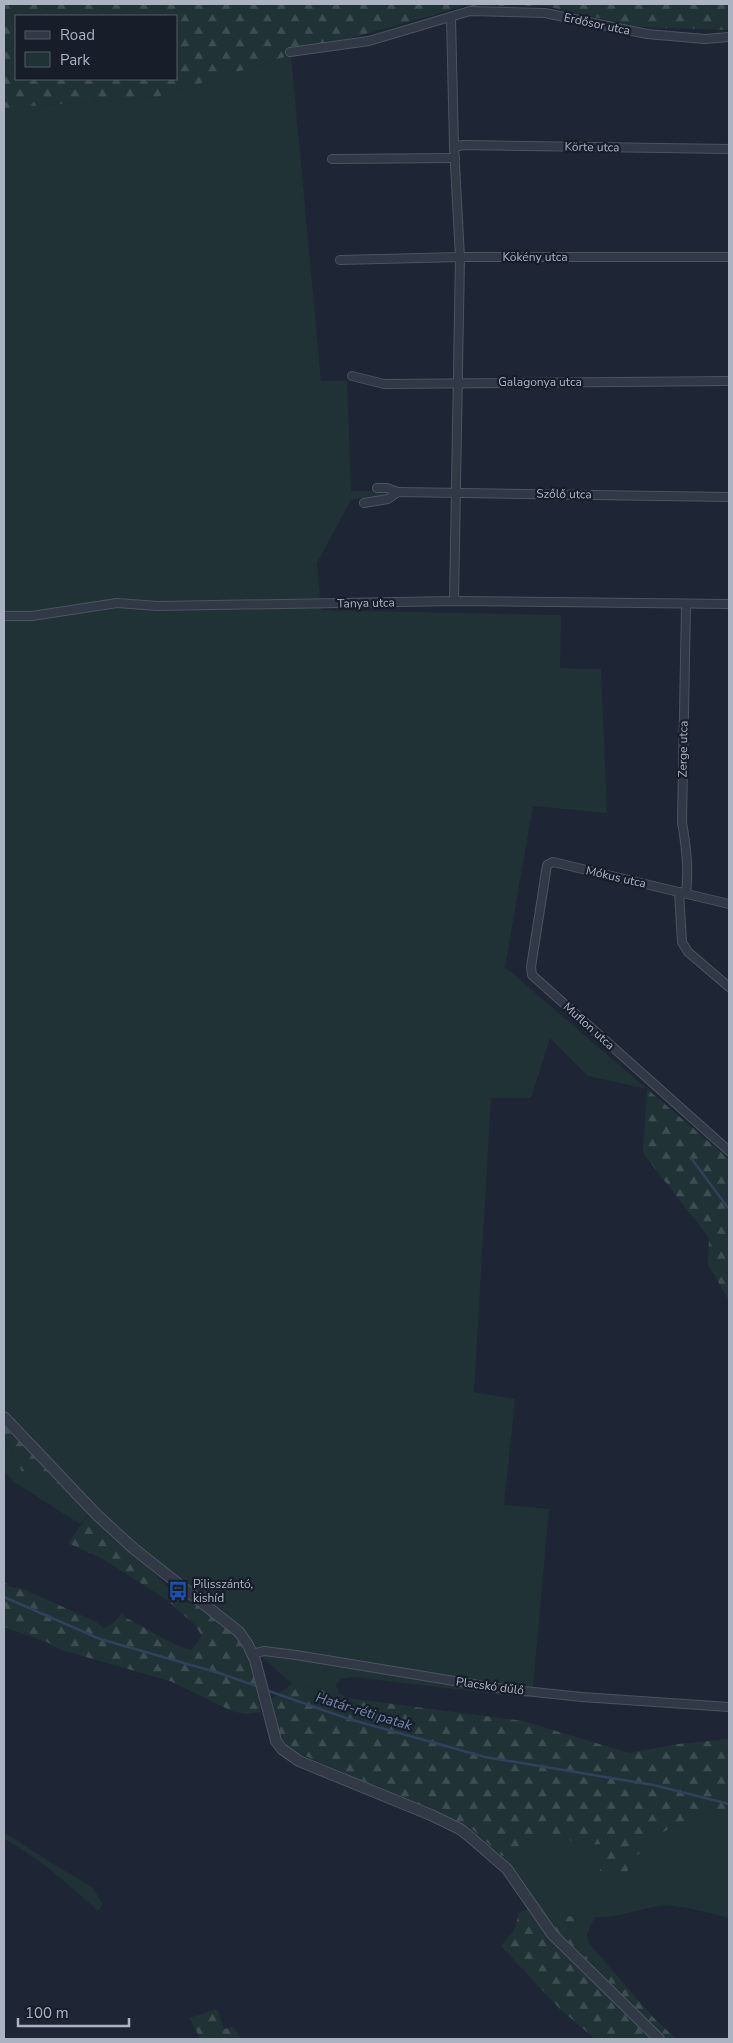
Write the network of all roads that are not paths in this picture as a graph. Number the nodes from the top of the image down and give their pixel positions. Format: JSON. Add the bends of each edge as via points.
{"nodes":[{"id":1,"x":450,"y":17,"type":"junction"},
{"id":2,"x":729,"y":38,"type":"edge"},
{"id":3,"x":290,"y":52,"type":"dead end"},
{"id":4,"x":454,"y":147,"type":"junction"},
{"id":5,"x":729,"y":149,"type":"edge"},
{"id":6,"x":455,"y":158,"type":"junction"},
{"id":7,"x":332,"y":159,"type":"dead end"},
{"id":8,"x":729,"y":257,"type":"edge"},
{"id":9,"x":460,"y":258,"type":"junction"},
{"id":10,"x":340,"y":260,"type":"dead end"},
{"id":11,"x":352,"y":376,"type":"dead end"},
{"id":12,"x":729,"y":381,"type":"edge"},
{"id":13,"x":457,"y":382,"type":"junction"},
{"id":14,"x":377,"y":488,"type":"dead end"},
{"id":15,"x":456,"y":491,"type":"junction"},
{"id":16,"x":398,"y":492,"type":"junction"},
{"id":17,"x":729,"y":497,"type":"edge"},
{"id":18,"x":364,"y":503,"type":"dead end"},
{"id":19,"x":454,"y":601,"type":"junction"},
{"id":20,"x":686,"y":604,"type":"junction"},
{"id":21,"x":729,"y":604,"type":"edge"},
{"id":22,"x":4,"y":616,"type":"edge"},
{"id":23,"x":548,"y":865,"type":"joint"},
{"id":24,"x":683,"y":892,"type":"junction"},
{"id":25,"x":729,"y":904,"type":"edge"},
{"id":26,"x":729,"y":987,"type":"edge"},
{"id":27,"x":729,"y":1151,"type":"edge"},
{"id":28,"x":4,"y":1417,"type":"edge"},
{"id":29,"x":252,"y":1654,"type":"junction"},
{"id":30,"x":729,"y":1707,"type":"edge"},
{"id":31,"x":659,"y":2039,"type":"edge"}],
"edges":[{"from":1,"to":2,"type":"street","name":"Erdősor utca","via":[[470,11],[546,14],[647,34]]},
{"from":1,"to":3,"type":"street","name":"Erdősor utca","via":[[369,41]]},
{"from":1,"to":4,"type":"street"},
{"from":4,"to":5,"type":"street","name":"Körte utca"},
{"from":4,"to":6,"type":"street"},
{"from":6,"to":7,"type":"street"},
{"from":6,"to":9,"type":"street"},
{"from":8,"to":9,"type":"street","name":"Kökény utca"},
{"from":9,"to":10,"type":"street","name":"Kökény utca"},
{"from":9,"to":13,"type":"street"},
{"from":11,"to":13,"type":"street","name":"Galagonya utca","via":[[384,384]]},
{"from":12,"to":13,"type":"street","name":"Galagonya utca"},
{"from":13,"to":15,"type":"street"},
{"from":14,"to":16,"type":"street","name":"Szőlő utca"},
{"from":15,"to":16,"type":"street","name":"Szőlő utca"},
{"from":15,"to":17,"type":"street","name":"Szőlő utca"},
{"from":15,"to":19,"type":"street"},
{"from":16,"to":18,"type":"street","name":"Szőlő utca","via":[[388,499]]},
{"from":19,"to":20,"type":"street","name":"Tanya utca"},
{"from":19,"to":22,"type":"street","name":"Tanya utca","via":[[158,606],[117,603],[32,616]]},
{"from":20,"to":21,"type":"street","name":"Tanya utca"},
{"from":20,"to":24,"type":"street","name":"Zerge utca","via":[[682,822],[688,879]]},
{"from":23,"to":24,"type":"street","name":"Mókus utca","via":[[553,862]]},
{"from":23,"to":27,"type":"street","name":"Muflon utca","via":[[535,936],[532,974]]},
{"from":24,"to":25,"type":"street","name":"Mókus utca"},
{"from":24,"to":26,"type":"street","name":"Zerge utca","via":[[682,942],[688,952]]},
{"from":28,"to":29,"type":"street","via":[[96,1514],[133,1548],[239,1632]]},
{"from":29,"to":30,"type":"street","name":"Placskó dűlő","via":[[264,1650],[497,1688]]},
{"from":29,"to":31,"type":"street","via":[[272,1728],[282,1749],[299,1761],[460,1829],[507,1869],[552,1934]]}]}
